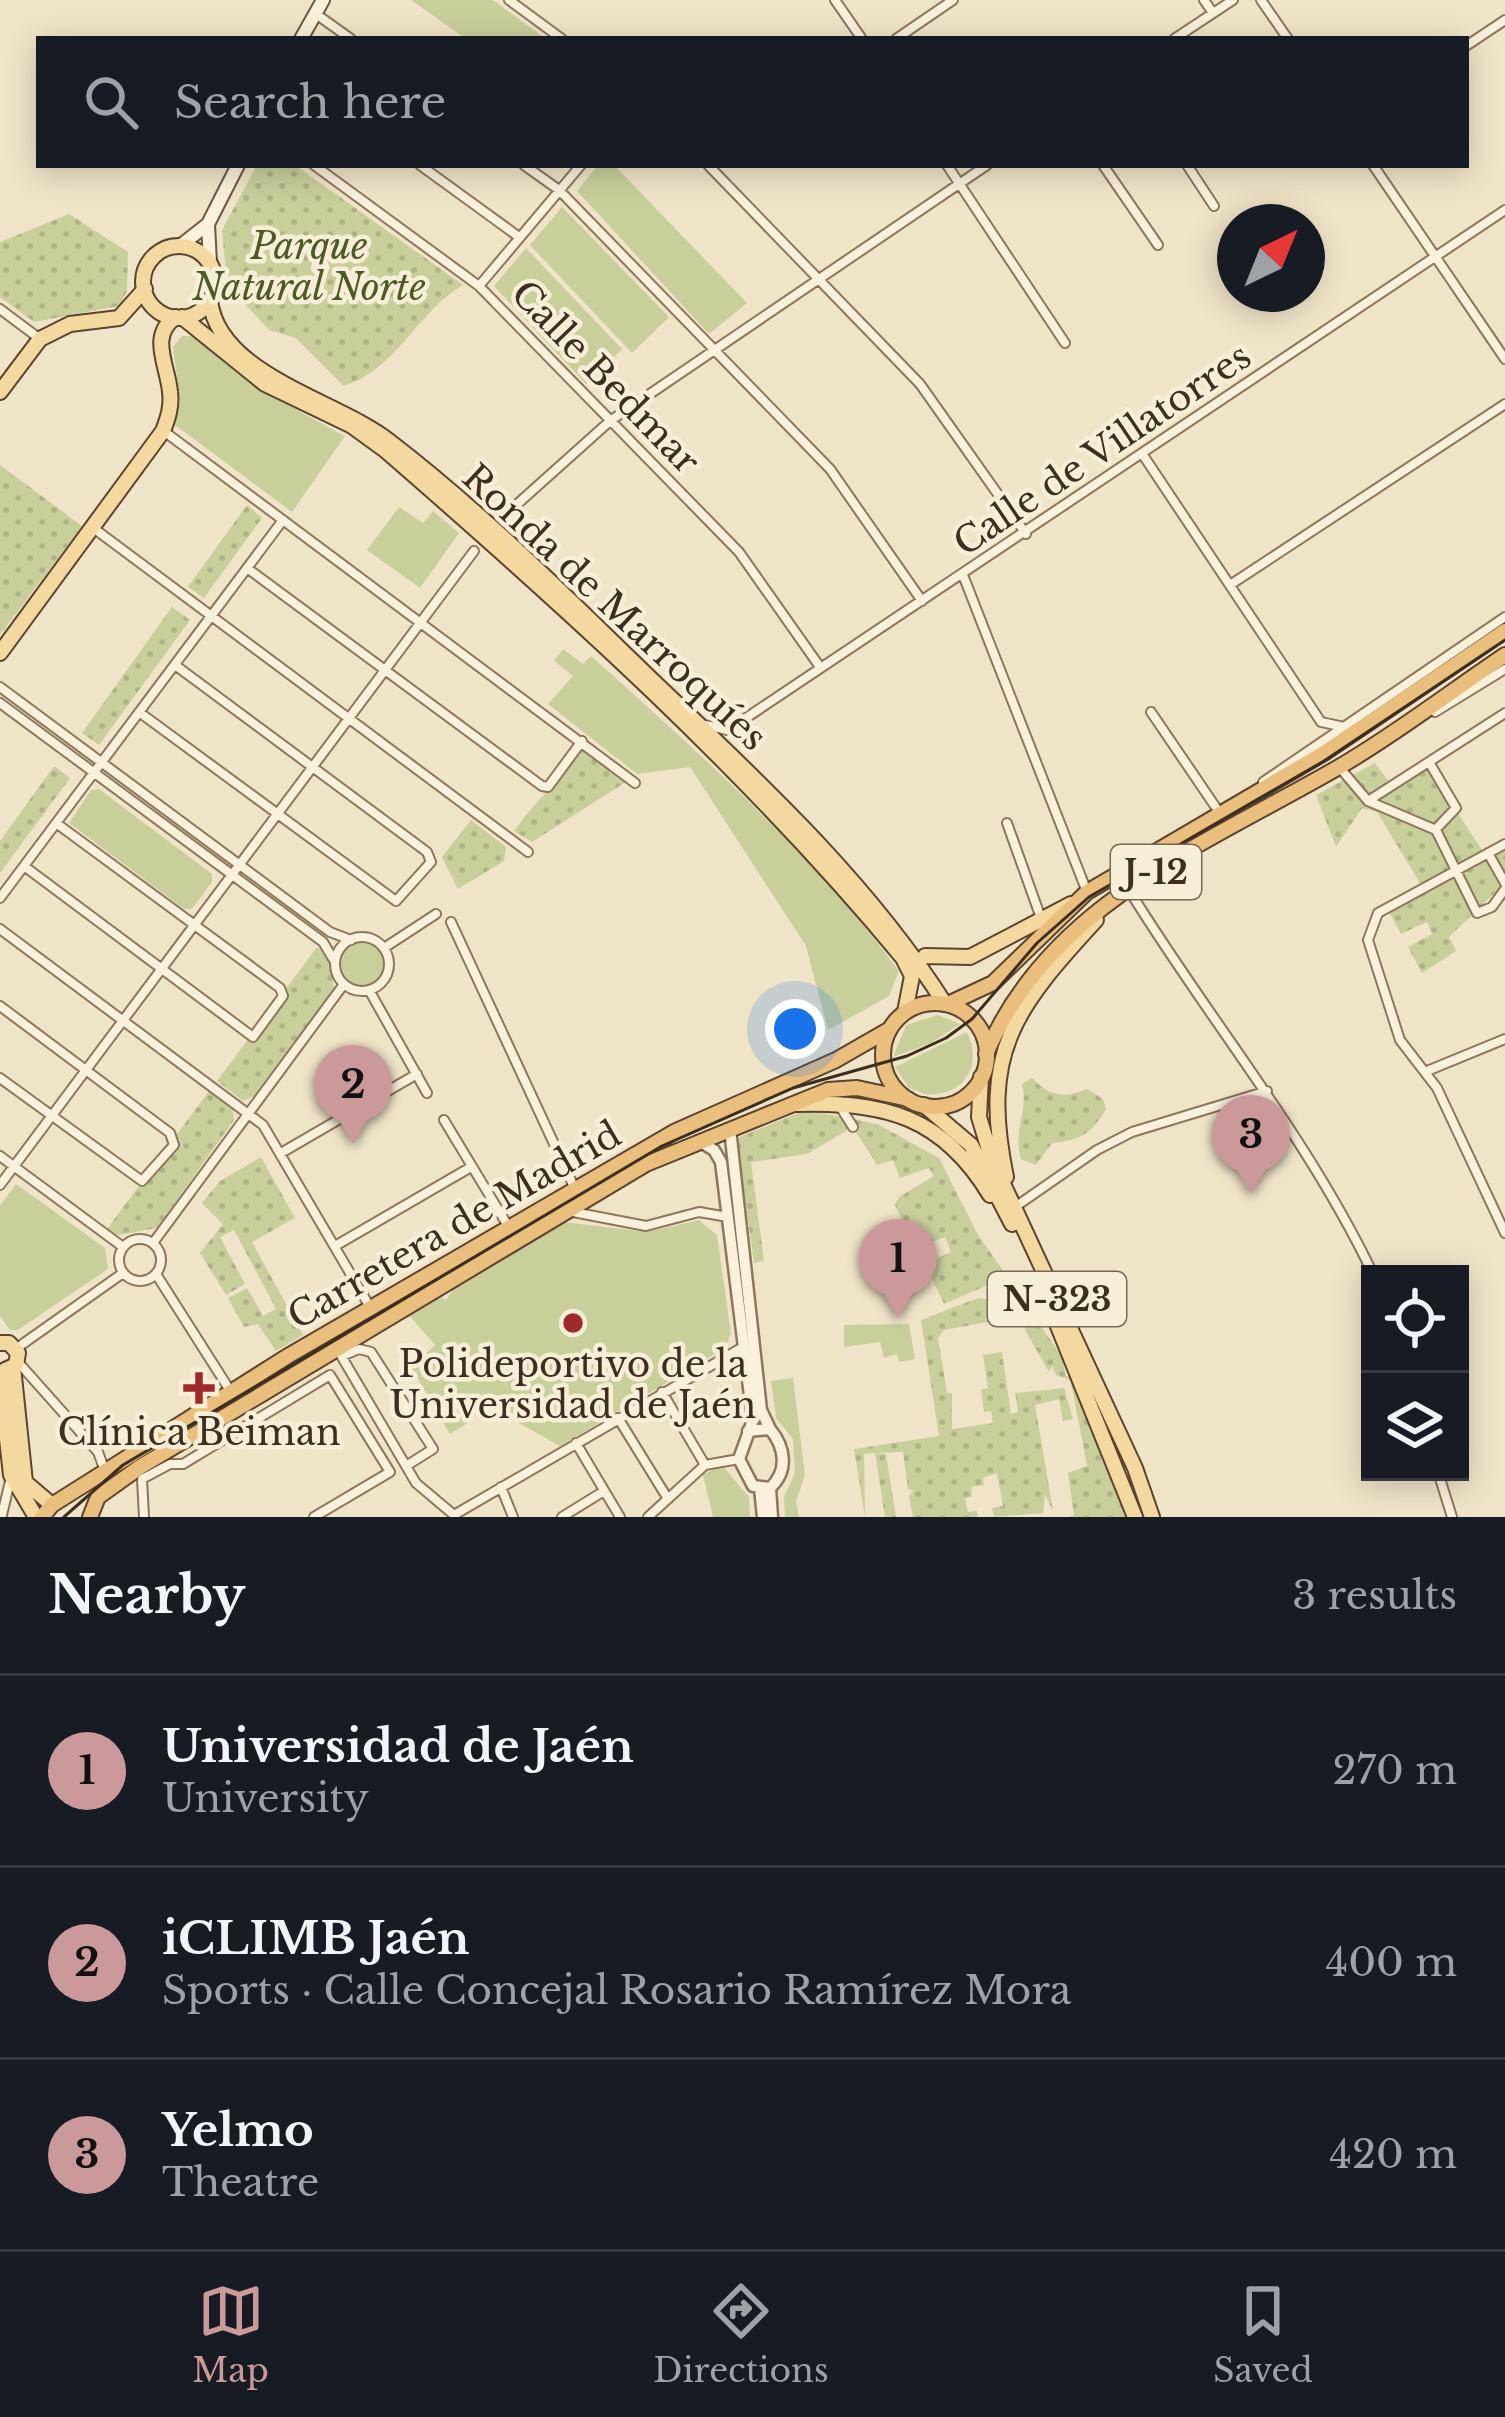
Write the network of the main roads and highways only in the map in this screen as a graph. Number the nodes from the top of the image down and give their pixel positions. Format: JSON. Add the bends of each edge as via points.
{"nodes":[{"id":1,"x":319,"y":6,"type":"edge"},
{"id":2,"x":303,"y":36,"type":"edge"},
{"id":3,"x":236,"y":168,"type":"edge"},
{"id":4,"x":208,"y":224,"type":"junction"},
{"id":5,"x":180,"y":246,"type":"junction"},
{"id":6,"x":210,"y":263,"type":"junction"},
{"id":7,"x":145,"y":289,"type":"junction"},
{"id":8,"x":210,"y":300,"type":"junction"},
{"id":9,"x":179,"y":317,"type":"junction"},
{"id":10,"x":0,"y":392,"type":"edge"},
{"id":11,"x":476,"y":522,"type":"junction"},
{"id":12,"x":502,"y":546,"type":"junction"},
{"id":13,"x":1505,"y":631,"type":"edge"},
{"id":14,"x":0,"y":653,"type":"edge"},
{"id":15,"x":1505,"y":655,"type":"edge"},
{"id":16,"x":1123,"y":894,"type":"junction"},
{"id":17,"x":1042,"y":922,"type":"junction"},
{"id":18,"x":907,"y":948,"type":"junction"},
{"id":19,"x":925,"y":956,"type":"joint"},
{"id":20,"x":947,"y":1004,"type":"junction"},
{"id":21,"x":905,"y":1012,"type":"junction"},
{"id":22,"x":890,"y":1029,"type":"junction"},
{"id":23,"x":986,"y":1054,"type":"junction"},
{"id":24,"x":981,"y":1077,"type":"junction"},
{"id":25,"x":908,"y":1099,"type":"junction"},
{"id":26,"x":791,"y":1104,"type":"junction"},
{"id":27,"x":924,"y":1105,"type":"junction"},
{"id":28,"x":1012,"y":1201,"type":"junction"},
{"id":29,"x":1016,"y":1231,"type":"junction"},
{"id":30,"x":6,"y":1356,"type":"edge"},
{"id":31,"x":8,"y":1472,"type":"edge"},
{"id":32,"x":45,"y":1510,"type":"edge"},
{"id":33,"x":90,"y":1517,"type":"edge"},
{"id":34,"x":1135,"y":1517,"type":"edge"},
{"id":35,"x":1152,"y":1517,"type":"edge"}],
"edges":[{"from":1,"to":2,"type":"main road"},
{"from":3,"to":4,"type":"main road"},
{"from":4,"to":5,"type":"main road"},
{"from":4,"to":6,"type":"main road"},
{"from":5,"to":6,"type":"main road"},
{"from":5,"to":7,"type":"main road","via":[[152,259]]},
{"from":6,"to":8,"type":"main road"},
{"from":7,"to":9,"type":"main road","via":[[154,307]]},
{"from":7,"to":10,"type":"main road","via":[[119,318],[70,324],[40,339]]},
{"from":8,"to":9,"type":"main road"},
{"from":8,"to":11,"type":"main road","name":"Ronda de Marroquíes","via":[[220,333],[256,366],[366,423]]},
{"from":9,"to":11,"type":"main road","name":"Ronda de Marroquíes","via":[[265,385],[370,438]]},
{"from":9,"to":14,"type":"main road","via":[[168,321],[162,341],[171,393],[163,431]]},
{"from":11,"to":12,"type":"main road","name":"Ronda de Marroquíes"},
{"from":12,"to":18,"type":"main road","name":"Ronda de Marroquíes","via":[[727,752]]},
{"from":12,"to":21,"type":"main road","name":"Ronda de Marroquíes","via":[[841,885],[909,969]]},
{"from":13,"to":17,"type":"highway","number":"J-12","via":[[1324,752]]},
{"from":15,"to":16,"type":"highway","number":"J-12","via":[[1376,744]]},
{"from":16,"to":23,"type":"highway","number":"J-12","via":[[1064,937],[1022,984]]},
{"from":16,"to":28,"type":"main road","via":[[1046,977],[1006,1039],[997,1096]]},
{"from":17,"to":19,"type":"main road","via":[[970,957]]},
{"from":17,"to":20,"type":"highway","number":"J-12","via":[[993,983]]},
{"from":18,"to":19,"type":"main road"},
{"from":18,"to":20,"type":"main road","name":"Ronda de Marroquíes"},
{"from":20,"to":21,"type":"highway"},
{"from":20,"to":23,"type":"highway","via":[[974,1021]]},
{"from":21,"to":22,"type":"highway"},
{"from":22,"to":25,"type":"highway","via":[[884,1063]]},
{"from":22,"to":32,"type":"highway","name":"Carretera de Madrid","via":[[674,1132]]},
{"from":23,"to":24,"type":"highway"},
{"from":24,"to":27,"type":"highway","via":[[955,1102]]},
{"from":24,"to":28,"type":"main road","number":"N-323","via":[[982,1130]]},
{"from":25,"to":26,"type":"highway","name":"Carretera de Madrid","via":[[838,1088]]},
{"from":25,"to":27,"type":"highway"},
{"from":26,"to":29,"type":"main road","via":[[858,1107],[940,1132]]},
{"from":26,"to":33,"type":"highway","name":"Carretera de Madrid","via":[[646,1164],[566,1210],[115,1483]]},
{"from":27,"to":29,"type":"main road","number":"N-323","via":[[979,1155]]},
{"from":28,"to":35,"type":"main road","number":"N-323"},
{"from":29,"to":34,"type":"main road","number":"N-323"},
{"from":30,"to":31,"type":"main road"},
{"from":30,"to":32,"type":"main road","via":[[25,1482]]},
{"from":31,"to":32,"type":"main road"},
{"from":32,"to":33,"type":"highway","via":[[78,1504]]}]}
